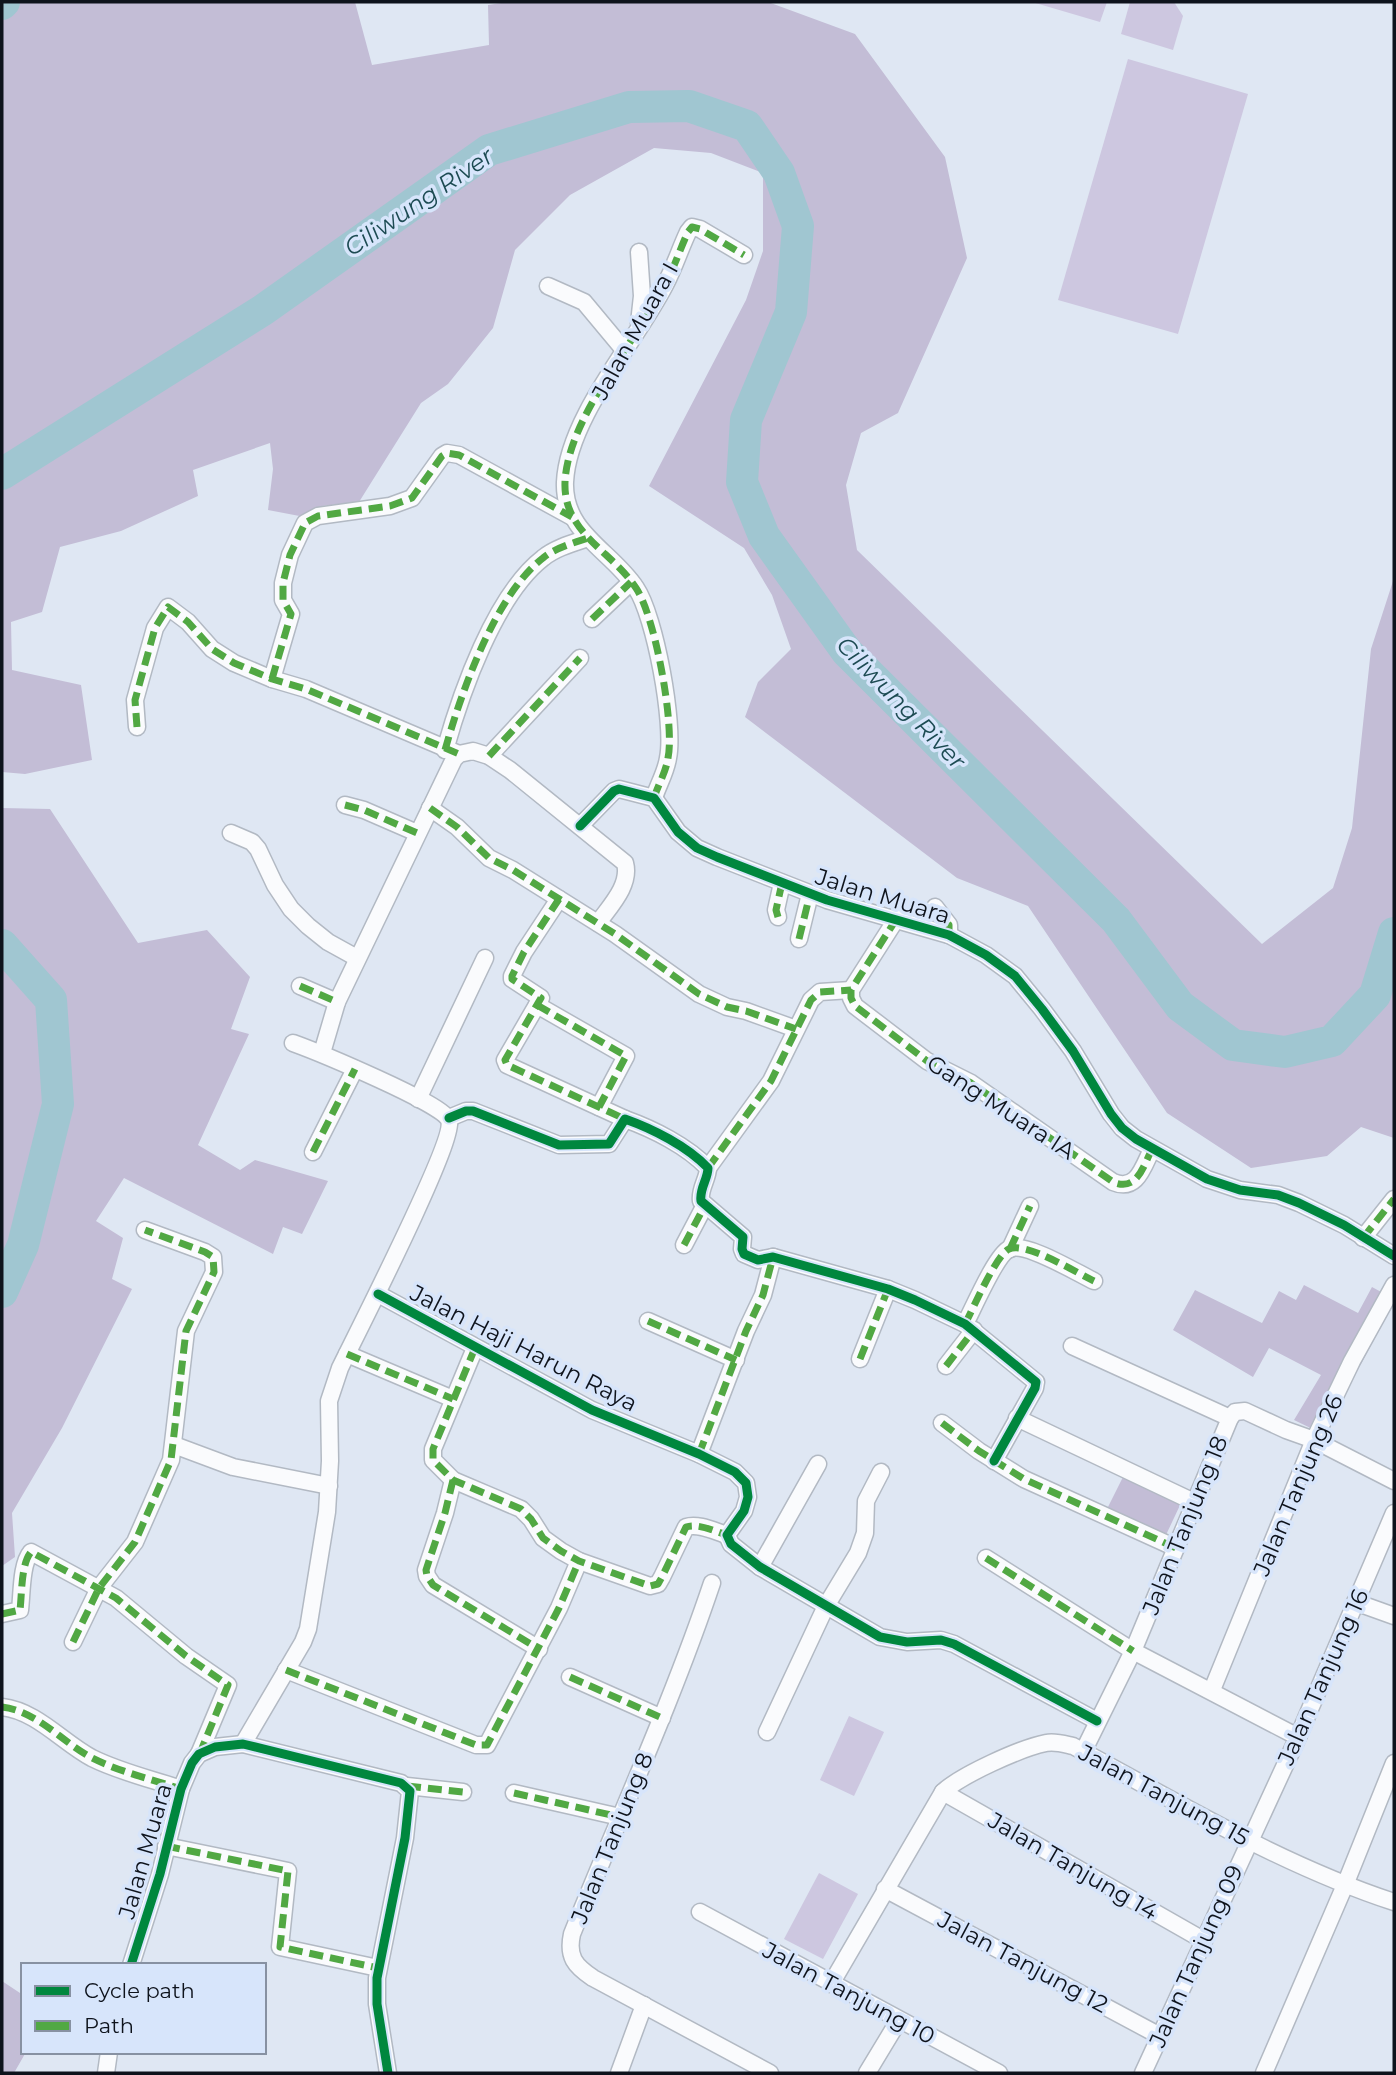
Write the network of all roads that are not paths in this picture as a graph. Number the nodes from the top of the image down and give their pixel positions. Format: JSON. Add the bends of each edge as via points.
{"nodes":[{"id":1,"x":639,"y":252,"type":"dead end"},
{"id":2,"x":744,"y":255,"type":"dead end"},
{"id":3,"x":548,"y":286,"type":"dead end"},
{"id":4,"x":638,"y":328,"type":"junction"},
{"id":5,"x":624,"y":350,"type":"junction"},
{"id":6,"x":572,"y":517,"type":"junction"},
{"id":7,"x":587,"y":538,"type":"junction"},
{"id":8,"x":631,"y":582,"type":"junction"},
{"id":9,"x":593,"y":619,"type":"dead end"},
{"id":10,"x":580,"y":658,"type":"dead end"},
{"id":11,"x":272,"y":679,"type":"junction"},
{"id":12,"x":137,"y":727,"type":"dead end"},
{"id":13,"x":452,"y":752,"type":"junction"},
{"id":14,"x":489,"y":756,"type":"junction"},
{"id":15,"x":654,"y":798,"type":"junction"},
{"id":16,"x":345,"y":805,"type":"dead end"},
{"id":17,"x":430,"y":808,"type":"junction"},
{"id":18,"x":580,"y":826,"type":"junction"},
{"id":19,"x":231,"y":833,"type":"dead end"},
{"id":20,"x":417,"y":833,"type":"junction"},
{"id":21,"x":782,"y":883,"type":"junction"},
{"id":22,"x":810,"y":894,"type":"junction"},
{"id":23,"x":559,"y":899,"type":"junction"},
{"id":24,"x":935,"y":907,"type":"dead end"},
{"id":25,"x":778,"y":917,"type":"dead end"},
{"id":26,"x":897,"y":918,"type":"junction"},
{"id":27,"x":598,"y":923,"type":"junction"},
{"id":28,"x":949,"y":935,"type":"junction"},
{"id":29,"x":799,"y":939,"type":"dead end"},
{"id":30,"x":357,"y":958,"type":"junction"},
{"id":31,"x":485,"y":958,"type":"dead end"},
{"id":32,"x":300,"y":986,"type":"dead end"},
{"id":33,"x":851,"y":990,"type":"junction"},
{"id":34,"x":337,"y":1002,"type":"junction"},
{"id":35,"x":537,"y":1005,"type":"junction"},
{"id":36,"x":796,"y":1029,"type":"junction"},
{"id":37,"x":293,"y":1043,"type":"dead end"},
{"id":38,"x":322,"y":1053,"type":"junction"},
{"id":39,"x":355,"y":1069,"type":"junction"},
{"id":40,"x":418,"y":1099,"type":"junction"},
{"id":41,"x":599,"y":1107,"type":"junction"},
{"id":42,"x":449,"y":1118,"type":"junction"},
{"id":43,"x":625,"y":1119,"type":"junction"},
{"id":44,"x":1152,"y":1149,"type":"junction"},
{"id":45,"x":313,"y":1152,"type":"dead end"},
{"id":46,"x":708,"y":1168,"type":"junction"},
{"id":47,"x":1394,"y":1199,"type":"edge"},
{"id":48,"x":705,"y":1205,"type":"junction"},
{"id":49,"x":1030,"y":1206,"type":"dead end"},
{"id":50,"x":145,"y":1230,"type":"dead end"},
{"id":51,"x":1363,"y":1238,"type":"junction"},
{"id":52,"x":684,"y":1245,"type":"dead end"},
{"id":53,"x":1010,"y":1249,"type":"junction"},
{"id":54,"x":1394,"y":1256,"type":"edge"},
{"id":55,"x":773,"y":1257,"type":"junction"},
{"id":56,"x":1094,"y":1281,"type":"dead end"},
{"id":57,"x":1394,"y":1285,"type":"edge"},
{"id":58,"x":888,"y":1289,"type":"junction"},
{"id":59,"x":378,"y":1294,"type":"junction"},
{"id":60,"x":648,"y":1321,"type":"dead end"},
{"id":61,"x":970,"y":1327,"type":"junction"},
{"id":62,"x":1072,"y":1346,"type":"dead end"},
{"id":63,"x":475,"y":1348,"type":"junction"},
{"id":64,"x":347,"y":1354,"type":"junction"},
{"id":65,"x":860,"y":1359,"type":"dead end"},
{"id":66,"x":736,"y":1360,"type":"junction"},
{"id":67,"x":946,"y":1366,"type":"dead end"},
{"id":68,"x":453,"y":1399,"type":"junction"},
{"id":69,"x":1017,"y":1418,"type":"junction"},
{"id":70,"x":1230,"y":1418,"type":"junction"},
{"id":71,"x":942,"y":1423,"type":"dead end"},
{"id":72,"x":1310,"y":1438,"type":"junction"},
{"id":73,"x":174,"y":1444,"type":"junction"},
{"id":74,"x":699,"y":1454,"type":"junction"},
{"id":75,"x":994,"y":1461,"type":"junction"},
{"id":76,"x":818,"y":1464,"type":"dead end"},
{"id":77,"x":881,"y":1472,"type":"dead end"},
{"id":78,"x":453,"y":1480,"type":"junction"},
{"id":79,"x":1394,"y":1481,"type":"edge"},
{"id":80,"x":329,"y":1486,"type":"junction"},
{"id":81,"x":1195,"y":1502,"type":"junction"},
{"id":82,"x":1394,"y":1513,"type":"edge"},
{"id":83,"x":727,"y":1535,"type":"junction"},
{"id":84,"x":1176,"y":1548,"type":"junction"},
{"id":85,"x":986,"y":1558,"type":"dead end"},
{"id":86,"x":579,"y":1561,"type":"junction"},
{"id":87,"x":760,"y":1567,"type":"junction"},
{"id":88,"x":712,"y":1583,"type":"dead end"},
{"id":89,"x":99,"y":1588,"type":"junction"},
{"id":90,"x":1355,"y":1602,"type":"junction"},
{"id":91,"x":826,"y":1606,"type":"junction"},
{"id":92,"x":2,"y":1614,"type":"edge"},
{"id":93,"x":1394,"y":1616,"type":"edge"},
{"id":94,"x":73,"y":1642,"type":"dead end"},
{"id":95,"x":539,"y":1649,"type":"junction"},
{"id":96,"x":1133,"y":1651,"type":"junction"},
{"id":97,"x":286,"y":1670,"type":"junction"},
{"id":98,"x":570,"y":1676,"type":"dead end"},
{"id":99,"x":1212,"y":1690,"type":"junction"},
{"id":100,"x":2,"y":1707,"type":"edge"},
{"id":101,"x":662,"y":1718,"type":"junction"},
{"id":102,"x":1097,"y":1721,"type":"junction"},
{"id":103,"x":767,"y":1732,"type":"dead end"},
{"id":104,"x":1298,"y":1737,"type":"junction"},
{"id":105,"x":243,"y":1744,"type":"junction"},
{"id":106,"x":1083,"y":1752,"type":"junction"},
{"id":107,"x":199,"y":1754,"type":"junction"},
{"id":108,"x":1394,"y":1763,"type":"edge"},
{"id":109,"x":1391,"y":1781,"type":"edge"},
{"id":110,"x":407,"y":1786,"type":"junction"},
{"id":111,"x":181,"y":1789,"type":"junction"},
{"id":112,"x":463,"y":1792,"type":"dead end"},
{"id":113,"x":943,"y":1792,"type":"junction"},
{"id":114,"x":514,"y":1793,"type":"dead end"},
{"id":115,"x":620,"y":1816,"type":"junction"},
{"id":116,"x":1249,"y":1840,"type":"junction"},
{"id":117,"x":166,"y":1846,"type":"junction"},
{"id":118,"x":1345,"y":1885,"type":"junction"},
{"id":119,"x":886,"y":1889,"type":"junction"},
{"id":120,"x":1394,"y":1902,"type":"edge"},
{"id":121,"x":700,"y":1912,"type":"dead end"},
{"id":122,"x":1203,"y":1940,"type":"junction"},
{"id":123,"x":132,"y":1963,"type":"edge"},
{"id":124,"x":378,"y":1968,"type":"junction"},
{"id":125,"x":831,"y":1984,"type":"junction"},
{"id":126,"x":644,"y":2005,"type":"junction"},
{"id":127,"x":899,"y":2020,"type":"junction"},
{"id":128,"x":1160,"y":2036,"type":"junction"},
{"id":129,"x":109,"y":2054,"type":"edge"},
{"id":130,"x":749,"y":2068,"type":"edge"},
{"id":131,"x":106,"y":2073,"type":"edge"},
{"id":132,"x":388,"y":2073,"type":"edge"},
{"id":133,"x":619,"y":2073,"type":"edge"},
{"id":134,"x":770,"y":2073,"type":"edge"},
{"id":135,"x":867,"y":2073,"type":"edge"},
{"id":136,"x":999,"y":2073,"type":"edge"},
{"id":137,"x":1143,"y":2073,"type":"edge"},
{"id":138,"x":1264,"y":2073,"type":"edge"}],
"edges":[{"from":1,"to":4,"type":"street","via":[[642,305]]},
{"from":2,"to":4,"type":"street","name":"Jalan Muara I","via":[[692,227]]},
{"from":3,"to":5,"type":"street","via":[[584,302]]},
{"from":4,"to":5,"type":"street","name":"Jalan Muara I"},
{"from":5,"to":6,"type":"street","name":"Jalan Muara I","via":[[579,433],[567,466],[565,491]]},
{"from":6,"to":7,"type":"street"},
{"from":6,"to":11,"type":"street","via":[[447,453],[412,498],[309,519],[298,534],[285,573],[283,600],[291,614]]},
{"from":7,"to":8,"type":"street"},
{"from":7,"to":13,"type":"street","via":[[545,556],[507,600],[463,694]]},
{"from":8,"to":9,"type":"street"},
{"from":8,"to":15,"type":"street","via":[[649,621],[671,732],[668,759]]},
{"from":10,"to":14,"type":"street"},
{"from":11,"to":12,"type":"street","via":[[212,649],[168,607],[155,628],[135,701]]},
{"from":11,"to":13,"type":"street"},
{"from":13,"to":14,"type":"street"},
{"from":13,"to":17,"type":"street","via":[[454,759]]},
{"from":14,"to":18,"type":"street"},
{"from":15,"to":18,"type":"street","via":[[619,789]]},
{"from":15,"to":21,"type":"street","name":"Jalan Muara","via":[[678,832],[697,848]]},
{"from":16,"to":20,"type":"street"},
{"from":17,"to":20,"type":"street"},
{"from":17,"to":23,"type":"street","via":[[489,858]]},
{"from":18,"to":27,"type":"street","via":[[626,867],[625,883]]},
{"from":19,"to":30,"type":"street","via":[[258,849],[291,909],[308,926]]},
{"from":20,"to":30,"type":"street"},
{"from":21,"to":22,"type":"street","name":"Jalan Muara"},
{"from":21,"to":25,"type":"street"},
{"from":22,"to":26,"type":"street","name":"Jalan Muara"},
{"from":22,"to":29,"type":"street"},
{"from":23,"to":27,"type":"street"},
{"from":23,"to":35,"type":"street","via":[[512,976],[540,997]]},
{"from":24,"to":28,"type":"street","via":[[949,925]]},
{"from":26,"to":28,"type":"street","name":"Jalan Muara"},
{"from":26,"to":33,"type":"street"},
{"from":27,"to":36,"type":"street","via":[[699,994]]},
{"from":28,"to":44,"type":"street","name":"Jalan Muara","via":[[1015,976],[1073,1051],[1122,1128]]},
{"from":30,"to":34,"type":"street"},
{"from":31,"to":40,"type":"street"},
{"from":32,"to":34,"type":"street"},
{"from":33,"to":36,"type":"street","via":[[820,992]]},
{"from":33,"to":44,"type":"street","name":"Gang Muara IA","via":[[855,1006],[928,1061],[971,1083],[1113,1182],[1131,1184]]},
{"from":34,"to":38,"type":"street"},
{"from":35,"to":41,"type":"street","via":[[626,1056]]},
{"from":35,"to":41,"type":"street","via":[[505,1062]]},
{"from":36,"to":46,"type":"street","via":[[771,1081]]},
{"from":37,"to":38,"type":"street"},
{"from":38,"to":39,"type":"street"},
{"from":39,"to":40,"type":"street"},
{"from":39,"to":45,"type":"street"},
{"from":40,"to":42,"type":"street"},
{"from":41,"to":43,"type":"street"},
{"from":42,"to":43,"type":"street","via":[[473,1111],[563,1146],[609,1144]]},
{"from":42,"to":59,"type":"street","via":[[446,1139]]},
{"from":43,"to":46,"type":"street","via":[[643,1125]]},
{"from":44,"to":51,"type":"street","name":"Jalan Muara","via":[[1207,1180],[1278,1195]]},
{"from":46,"to":48,"type":"street","via":[[700,1196]]},
{"from":47,"to":51,"type":"street"},
{"from":48,"to":52,"type":"street"},
{"from":48,"to":55,"type":"street","via":[[743,1237],[744,1254],[758,1260]]},
{"from":49,"to":53,"type":"street"},
{"from":50,"to":73,"type":"street","via":[[205,1252],[215,1263],[186,1331]]},
{"from":51,"to":54,"type":"street","name":"Jalan Muara"},
{"from":53,"to":56,"type":"street","via":[[1034,1252]]},
{"from":53,"to":61,"type":"street","via":[[996,1265]]},
{"from":55,"to":58,"type":"street"},
{"from":55,"to":66,"type":"street"},
{"from":57,"to":72,"type":"street","name":"Jalan Tanjung 26"},
{"from":58,"to":61,"type":"street"},
{"from":58,"to":65,"type":"street"},
{"from":59,"to":63,"type":"street","name":"Jalan Haji Harun Raya"},
{"from":59,"to":64,"type":"street"},
{"from":60,"to":66,"type":"street"},
{"from":61,"to":67,"type":"street"},
{"from":61,"to":69,"type":"street","via":[[1032,1378],[1035,1388]]},
{"from":62,"to":70,"type":"street","name":"Jalan Tanjung 18"},
{"from":63,"to":68,"type":"street"},
{"from":63,"to":74,"type":"street","name":"Jalan Haji Harun Raya","via":[[592,1410]]},
{"from":64,"to":68,"type":"street"},
{"from":64,"to":80,"type":"street","via":[[329,1401]]},
{"from":66,"to":74,"type":"street"},
{"from":68,"to":78,"type":"street","via":[[433,1449],[433,1460]]},
{"from":69,"to":75,"type":"street"},
{"from":69,"to":81,"type":"street"},
{"from":70,"to":72,"type":"street","via":[[1245,1411]]},
{"from":70,"to":81,"type":"street","name":"Jalan Tanjung 18"},
{"from":71,"to":75,"type":"street"},
{"from":72,"to":79,"type":"street"},
{"from":72,"to":99,"type":"street","name":"Jalan Tanjung 26"},
{"from":73,"to":80,"type":"street","via":[[233,1467]]},
{"from":73,"to":89,"type":"street","via":[[172,1460],[144,1525]]},
{"from":74,"to":83,"type":"street","name":"Jalan Haji Harun Raya","via":[[735,1472],[746,1483],[744,1511]]},
{"from":75,"to":84,"type":"street"},
{"from":76,"to":87,"type":"street"},
{"from":77,"to":91,"type":"street","via":[[866,1501],[865,1533],[858,1553]]},
{"from":78,"to":86,"type":"street","via":[[521,1509],[543,1538]]},
{"from":78,"to":95,"type":"street","via":[[427,1576],[456,1600]]},
{"from":80,"to":97,"type":"street","via":[[308,1629]]},
{"from":81,"to":84,"type":"street","name":"Jalan Tanjung 18"},
{"from":82,"to":90,"type":"street","name":"Jalan Tanjung 16"},
{"from":83,"to":86,"type":"street","via":[[686,1527],[654,1586]]},
{"from":83,"to":87,"type":"street","via":[[730,1544]]},
{"from":84,"to":96,"type":"street","name":"Jalan Tanjung 18"},
{"from":85,"to":96,"type":"street"},
{"from":86,"to":95,"type":"street"},
{"from":87,"to":91,"type":"street"},
{"from":88,"to":101,"type":"street","name":"Jalan Tanjung 8"},
{"from":89,"to":92,"type":"street","via":[[31,1552],[20,1610]]},
{"from":89,"to":94,"type":"street"},
{"from":89,"to":107,"type":"street","name":"Jalan Muara","via":[[228,1685]]},
{"from":90,"to":93,"type":"street"},
{"from":90,"to":104,"type":"street","name":"Jalan Tanjung 16"},
{"from":91,"to":102,"type":"street","via":[[889,1640],[930,1639],[954,1644]]},
{"from":91,"to":103,"type":"street"},
{"from":95,"to":97,"type":"street","via":[[491,1741],[482,1746]]},
{"from":96,"to":99,"type":"street"},
{"from":96,"to":102,"type":"street","name":"Jalan Tanjung 18"},
{"from":97,"to":105,"type":"street"},
{"from":98,"to":101,"type":"street"},
{"from":99,"to":104,"type":"street"},
{"from":100,"to":111,"type":"street","via":[[33,1717],[92,1758]]},
{"from":101,"to":115,"type":"street","name":"Jalan Tanjung 8"},
{"from":102,"to":106,"type":"street","name":"Jalan Tanjung 18"},
{"from":104,"to":116,"type":"street","name":"Jalan Tanjung 16"},
{"from":105,"to":107,"type":"street"},
{"from":105,"to":110,"type":"street"},
{"from":106,"to":113,"type":"street","name":"Jalan Tanjung 15","via":[[1061,1743],[1041,1744]]},
{"from":106,"to":116,"type":"street","name":"Jalan Tanjung 15"},
{"from":107,"to":111,"type":"street","name":"Jalan Muara"},
{"from":108,"to":109,"type":"street"},
{"from":109,"to":118,"type":"street"},
{"from":110,"to":112,"type":"street"},
{"from":110,"to":124,"type":"street","via":[[411,1795],[405,1838]]},
{"from":111,"to":117,"type":"street","name":"Jalan Muara"},
{"from":113,"to":119,"type":"street"},
{"from":113,"to":122,"type":"street","name":"Jalan Tanjung 14"},
{"from":114,"to":115,"type":"street"},
{"from":115,"to":126,"type":"street","name":"Jalan Tanjung 8","via":[[572,1934],[570,1951],[579,1968]]},
{"from":116,"to":118,"type":"street","name":"Jalan Tanjung 15"},
{"from":116,"to":122,"type":"street","name":"Jalan Tanjung 09"},
{"from":117,"to":123,"type":"street","name":"Jalan Muara"},
{"from":117,"to":124,"type":"street","via":[[288,1871],[280,1947]]},
{"from":118,"to":120,"type":"street","name":"Jalan Tanjung 15"},
{"from":118,"to":138,"type":"street"},
{"from":119,"to":125,"type":"street"},
{"from":119,"to":128,"type":"street","name":"Jalan Tanjung 12"},
{"from":121,"to":125,"type":"street","name":"Jalan Tanjung 10"},
{"from":122,"to":128,"type":"street","name":"Jalan Tanjung 09"},
{"from":124,"to":132,"type":"street","via":[[377,2004]]},
{"from":125,"to":127,"type":"street","name":"Jalan Tanjung 10"},
{"from":126,"to":130,"type":"street","name":"Jalan Tanjung 8"},
{"from":126,"to":133,"type":"street"},
{"from":127,"to":135,"type":"street"},
{"from":127,"to":136,"type":"street","name":"Jalan Tanjung 10"},
{"from":128,"to":137,"type":"street","name":"Jalan Tanjung 09"},
{"from":129,"to":131,"type":"street"},
{"from":130,"to":134,"type":"street","name":"Jalan Tanjung 8"}]}
